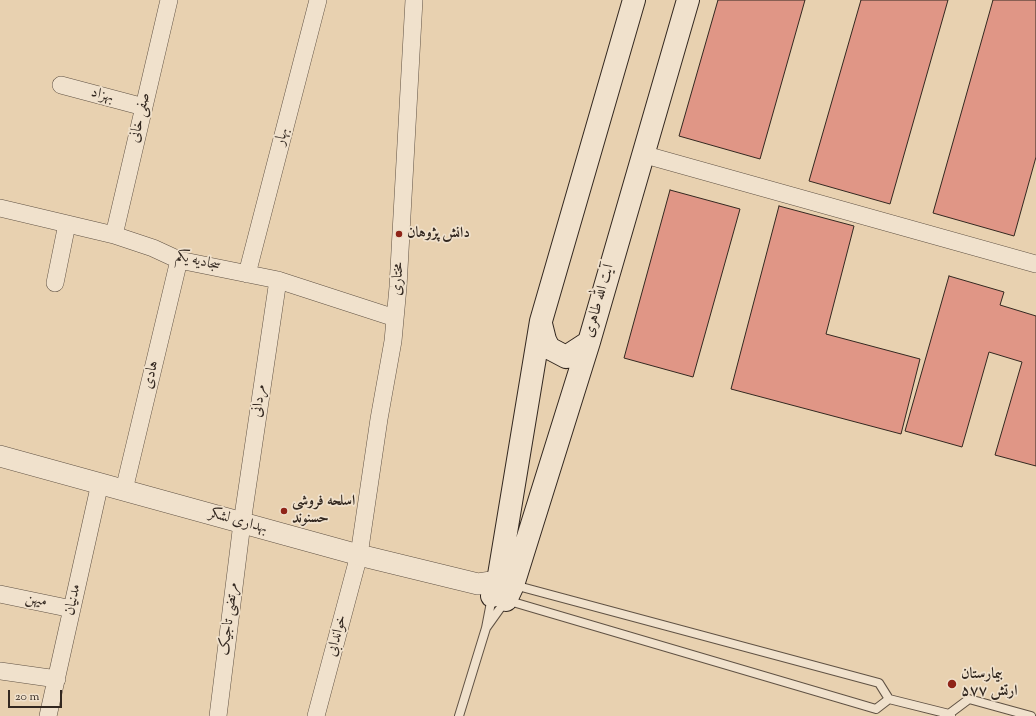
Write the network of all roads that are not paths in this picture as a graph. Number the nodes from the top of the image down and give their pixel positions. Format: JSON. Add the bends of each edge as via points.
{"nodes":[{"id":1,"x":169,"y":0,"type":"edge"},
{"id":2,"x":318,"y":0,"type":"edge"},
{"id":3,"x":414,"y":0,"type":"edge"},
{"id":4,"x":634,"y":0,"type":"edge"},
{"id":5,"x":688,"y":0,"type":"edge"},
{"id":6,"x":61,"y":85,"type":"dead end"},
{"id":7,"x":144,"y":107,"type":"junction"},
{"id":8,"x":642,"y":154,"type":"junction"},
{"id":9,"x":0,"y":208,"type":"edge"},
{"id":10,"x":67,"y":224,"type":"junction"},
{"id":11,"x":114,"y":236,"type":"junction"},
{"id":12,"x":179,"y":260,"type":"junction"},
{"id":13,"x":1036,"y":264,"type":"edge"},
{"id":14,"x":247,"y":274,"type":"junction"},
{"id":15,"x":278,"y":280,"type":"junction"},
{"id":16,"x":55,"y":283,"type":"dead end"},
{"id":17,"x":395,"y":318,"type":"junction"},
{"id":18,"x":541,"y":321,"type":"junction"},
{"id":19,"x":589,"y":342,"type":"junction"},
{"id":20,"x":0,"y":456,"type":"edge"},
{"id":21,"x":100,"y":483,"type":"junction"},
{"id":22,"x":124,"y":490,"type":"junction"},
{"id":23,"x":242,"y":523,"type":"junction"},
{"id":24,"x":359,"y":556,"type":"junction"},
{"id":25,"x":497,"y":589,"type":"junction"},
{"id":26,"x":0,"y":594,"type":"edge"},
{"id":27,"x":72,"y":608,"type":"junction"},
{"id":28,"x":486,"y":628,"type":"junction"},
{"id":29,"x":0,"y":671,"type":"edge"},
{"id":30,"x":57,"y":679,"type":"junction"},
{"id":31,"x":889,"y":699,"type":"junction"},
{"id":32,"x":950,"y":715,"type":"edge"},
{"id":33,"x":48,"y":716,"type":"edge"},
{"id":34,"x":218,"y":716,"type":"edge"},
{"id":35,"x":316,"y":716,"type":"edge"},
{"id":36,"x":459,"y":716,"type":"edge"},
{"id":37,"x":1031,"y":716,"type":"edge"}],
"edges":[{"from":1,"to":7,"type":"street","name":"صفی خانی"},
{"from":2,"to":14,"type":"street","name":"بهار"},
{"from":3,"to":17,"type":"street","name":"مختاری"},
{"from":4,"to":18,"type":"main road"},
{"from":5,"to":8,"type":"main road","name":"آیت الله طاهری"},
{"from":6,"to":7,"type":"street","name":"بهزاد"},
{"from":7,"to":11,"type":"street","name":"صفی خانی"},
{"from":8,"to":13,"type":"street"},
{"from":8,"to":19,"type":"main road","name":"آیت الله طاهری"},
{"from":9,"to":10,"type":"street","name":"سجادیه یکم"},
{"from":10,"to":11,"type":"street","name":"سجادیه یکم"},
{"from":10,"to":16,"type":"street"},
{"from":11,"to":12,"type":"street","name":"سجادیه یکم","via":[[153,248]]},
{"from":12,"to":14,"type":"street","name":"سجادیه یکم"},
{"from":12,"to":22,"type":"street","name":"هادی"},
{"from":14,"to":15,"type":"street","name":"سجادیه یکم"},
{"from":15,"to":17,"type":"street","name":"سجادیه یکم"},
{"from":15,"to":23,"type":"street","name":"مردانی"},
{"from":17,"to":24,"type":"street","name":"مختاری"},
{"from":18,"to":19,"type":"main road","via":[[549,348],[566,357]]},
{"from":18,"to":25,"type":"main road"},
{"from":19,"to":25,"type":"main road","name":"آیت الله طاهری"},
{"from":20,"to":21,"type":"street","name":"بهداری لشکر"},
{"from":21,"to":22,"type":"street","name":"بهداری لشکر"},
{"from":21,"to":27,"type":"street","name":"مدنیان"},
{"from":22,"to":23,"type":"street","name":"بهداری لشکر"},
{"from":23,"to":24,"type":"street","name":"بهداری لشکر"},
{"from":23,"to":34,"type":"street","name":"مرتضی تاجیک"},
{"from":24,"to":25,"type":"street","name":"بهداری لشکر"},
{"from":24,"to":35,"type":"street","name":"خواندابی"},
{"from":25,"to":28,"type":"lane"},
{"from":25,"to":28,"type":"lane"},
{"from":25,"to":31,"type":"lane","via":[[879,683]]},
{"from":25,"to":31,"type":"lane","via":[[876,709]]},
{"from":26,"to":27,"type":"street","name":"میهن"},
{"from":27,"to":30,"type":"street","name":"مدنیان"},
{"from":28,"to":36,"type":"lane"},
{"from":29,"to":30,"type":"street"},
{"from":30,"to":33,"type":"street","name":"مدنیان"},
{"from":31,"to":32,"type":"lane"},
{"from":32,"to":37,"type":"lane","via":[[969,699]]}]}
